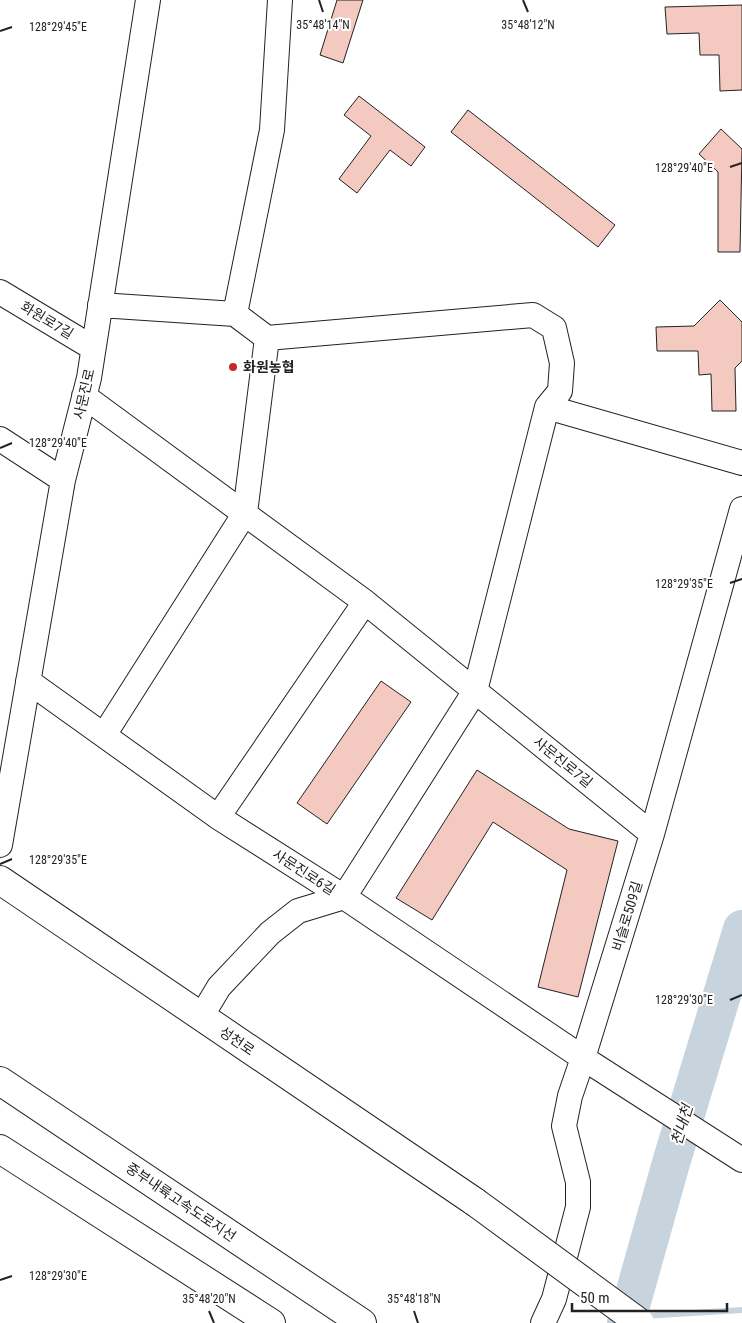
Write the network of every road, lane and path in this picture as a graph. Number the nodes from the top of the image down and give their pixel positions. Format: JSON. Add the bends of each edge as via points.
{"nodes":[{"id":1,"x":148,"y":0,"type":"edge"},
{"id":2,"x":280,"y":0,"type":"edge"},
{"id":3,"x":0,"y":292,"type":"edge"},
{"id":4,"x":100,"y":305,"type":"junction"},
{"id":5,"x":235,"y":314,"type":"junction"},
{"id":6,"x":267,"y":338,"type":"junction"},
{"id":7,"x":93,"y":348,"type":"junction"},
{"id":8,"x":84,"y":396,"type":"junction"},
{"id":9,"x":547,"y":406,"type":"junction"},
{"id":10,"x":0,"y":439,"type":"edge"},
{"id":11,"x":742,"y":463,"type":"edge"},
{"id":12,"x":63,"y":480,"type":"junction"},
{"id":13,"x":742,"y":509,"type":"edge"},
{"id":14,"x":245,"y":513,"type":"junction"},
{"id":15,"x":365,"y":602,"type":"junction"},
{"id":16,"x":28,"y":681,"type":"junction"},
{"id":17,"x":475,"y":691,"type":"junction"},
{"id":18,"x":104,"y":735,"type":"junction"},
{"id":19,"x":8,"y":746,"type":"edge"},
{"id":20,"x":218,"y":817,"type":"junction"},
{"id":21,"x":652,"y":834,"type":"junction"},
{"id":22,"x":0,"y":846,"type":"edge"},
{"id":23,"x":0,"y":880,"type":"edge"},
{"id":24,"x":344,"y":898,"type":"junction"},
{"id":25,"x":201,"y":1016,"type":"junction"},
{"id":26,"x":589,"y":1061,"type":"junction"},
{"id":27,"x":6,"y":1084,"type":"edge"},
{"id":28,"x":0,"y":1149,"type":"edge"},
{"id":29,"x":742,"y":1160,"type":"edge"},
{"id":30,"x":271,"y":1323,"type":"edge"},
{"id":31,"x":362,"y":1323,"type":"edge"},
{"id":32,"x":544,"y":1323,"type":"edge"},
{"id":33,"x":640,"y":1323,"type":"edge"}],
"edges":[{"from":1,"to":4,"type":"street","name":"사문진로"},
{"from":2,"to":5,"type":"street","via":[[272,130]]},
{"from":3,"to":7,"type":"street","name":"화원로7길"},
{"from":4,"to":5,"type":"street"},
{"from":4,"to":7,"type":"street","name":"사문진로"},
{"from":5,"to":6,"type":"street"},
{"from":6,"to":9,"type":"street","via":[[533,315],[554,328],[562,363],[560,391]]},
{"from":6,"to":14,"type":"street"},
{"from":7,"to":8,"type":"street","name":"사문진로"},
{"from":8,"to":12,"type":"street","name":"사문진로"},
{"from":8,"to":14,"type":"street","name":"사문진로7길"},
{"from":9,"to":11,"type":"street"},
{"from":9,"to":17,"type":"street"},
{"from":10,"to":12,"type":"street"},
{"from":12,"to":16,"type":"street","name":"사문진로"},
{"from":13,"to":21,"type":"street","name":"비슬로509길"},
{"from":14,"to":15,"type":"street","name":"사문진로7길"},
{"from":14,"to":18,"type":"street"},
{"from":15,"to":17,"type":"street","name":"사문진로7길"},
{"from":15,"to":20,"type":"street"},
{"from":16,"to":18,"type":"street","name":"사문진로6길"},
{"from":16,"to":19,"type":"street","name":"사문진로"},
{"from":17,"to":21,"type":"street","name":"사문진로7길"},
{"from":17,"to":24,"type":"street"},
{"from":18,"to":20,"type":"street","name":"사문진로6길"},
{"from":19,"to":22,"type":"street","name":"사문진로"},
{"from":20,"to":24,"type":"street","name":"사문진로6길"},
{"from":21,"to":26,"type":"street","name":"비슬로509길"},
{"from":23,"to":25,"type":"main road","name":"성천로"},
{"from":24,"to":25,"type":"street","via":[[298,911],[270,933],[219,987]]},
{"from":24,"to":26,"type":"street","name":"사문진로6길"},
{"from":25,"to":33,"type":"main road","name":"성천로","bridge":true,"via":[[475,1202]]},
{"from":26,"to":29,"type":"street","name":"사문진로6길"},
{"from":26,"to":32,"type":"street","name":"비슬로509길","via":[[570,1096],[564,1126],[578,1182],[578,1207],[554,1299]]},
{"from":27,"to":31,"type":"main road","name":"중부내륙고속도로지선"},
{"from":28,"to":30,"type":"main road"}]}
